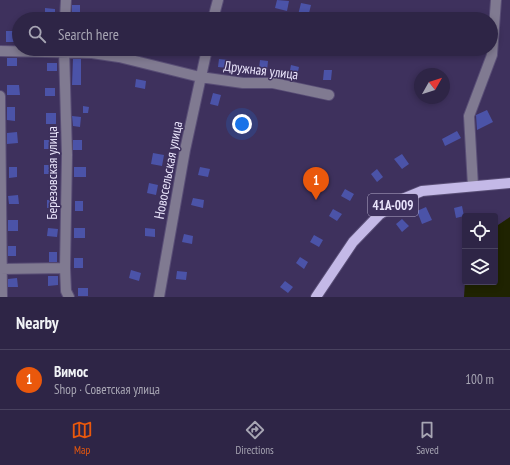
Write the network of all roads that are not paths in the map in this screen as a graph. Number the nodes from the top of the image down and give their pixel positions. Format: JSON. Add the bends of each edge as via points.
{"nodes":[{"id":1,"x":66,"y":0,"type":"edge"},
{"id":2,"x":218,"y":0,"type":"edge"},
{"id":3,"x":496,"y":0,"type":"edge"},
{"id":4,"x":65,"y":12,"type":"edge"},
{"id":5,"x":215,"y":12,"type":"edge"},
{"id":6,"x":495,"y":12,"type":"edge"},
{"id":7,"x":0,"y":51,"type":"edge"},
{"id":8,"x":12,"y":51,"type":"edge"},
{"id":9,"x":64,"y":56,"type":"edge"},
{"id":10,"x":112,"y":56,"type":"edge"},
{"id":11,"x":205,"y":56,"type":"edge"},
{"id":12,"x":492,"y":56,"type":"edge"},
{"id":13,"x":200,"y":77,"type":"junction"},
{"id":14,"x":329,"y":95,"type":"dead end"},
{"id":15,"x":0,"y":96,"type":"edge"},
{"id":16,"x":0,"y":163,"type":"edge"},
{"id":17,"x":510,"y":183,"type":"edge"},
{"id":18,"x":473,"y":186,"type":"junction"},
{"id":19,"x":66,"y":268,"type":"junction"},
{"id":20,"x":1,"y":269,"type":"edge"},
{"id":21,"x":2,"y":297,"type":"edge"},
{"id":22,"x":69,"y":297,"type":"edge"},
{"id":23,"x":159,"y":297,"type":"edge"},
{"id":24,"x":316,"y":297,"type":"edge"}],
"edges":[{"from":1,"to":4,"type":"street"},
{"from":2,"to":5,"type":"street"},
{"from":3,"to":6,"type":"street"},
{"from":7,"to":8,"type":"street","name":"Дружная улица"},
{"from":9,"to":19,"type":"street","name":"Березовская улица"},
{"from":10,"to":13,"type":"street","name":"Дружная улица"},
{"from":11,"to":13,"type":"street","name":"Новосельская улица"},
{"from":12,"to":18,"type":"street","via":[[469,116]]},
{"from":13,"to":14,"type":"street","name":"Дружная улица","via":[[243,83],[273,83]]},
{"from":13,"to":23,"type":"street","name":"Новосельская улица"},
{"from":15,"to":16,"type":"street"},
{"from":16,"to":20,"type":"street"},
{"from":17,"to":18,"type":"main road","number":"41А-009"},
{"from":18,"to":24,"type":"main road","number":"41А-009","via":[[422,191],[400,200],[384,211],[353,242]]},
{"from":19,"to":20,"type":"street"},
{"from":19,"to":22,"type":"street","name":"Березовская улица","via":[[66,291]]},
{"from":20,"to":21,"type":"street"}]}
